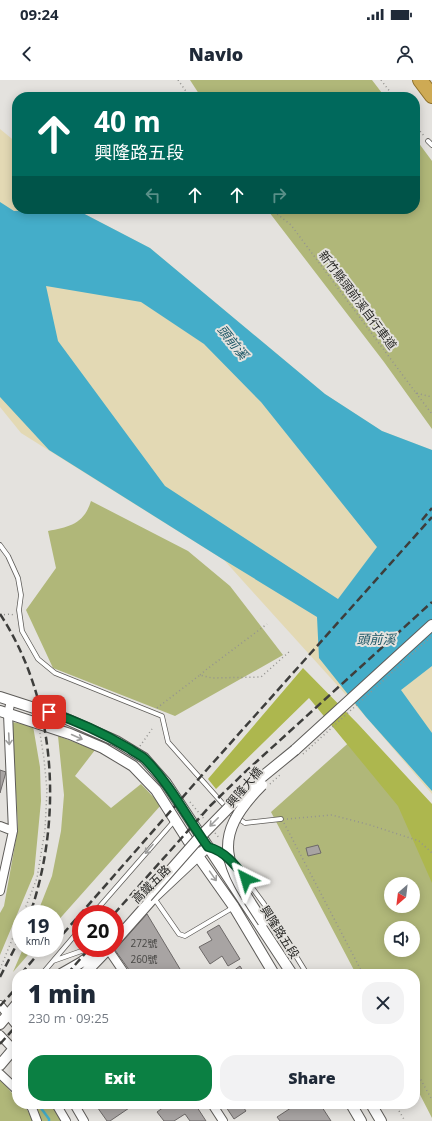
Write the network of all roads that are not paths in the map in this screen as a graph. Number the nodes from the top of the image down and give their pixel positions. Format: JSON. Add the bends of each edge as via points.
{"nodes":[{"id":1,"x":420,"y":80,"type":"edge"},
{"id":2,"x":432,"y":96,"type":"edge"},
{"id":3,"x":428,"y":141,"type":"road end"},
{"id":4,"x":432,"y":146,"type":"edge"},
{"id":5,"x":0,"y":545,"type":"edge"},
{"id":6,"x":432,"y":626,"type":"edge"},
{"id":7,"x":0,"y":697,"type":"edge"},
{"id":8,"x":11,"y":700,"type":"junction"},
{"id":9,"x":4,"y":713,"type":"edge"},
{"id":10,"x":298,"y":753,"type":"junction"},
{"id":11,"x":175,"y":819,"type":"junction"},
{"id":12,"x":281,"y":819,"type":"road end"},
{"id":13,"x":0,"y":826,"type":"edge"},
{"id":14,"x":13,"y":831,"type":"junction"},
{"id":15,"x":208,"y":847,"type":"junction"},
{"id":16,"x":198,"y":856,"type":"junction"},
{"id":17,"x":0,"y":891,"type":"edge"},
{"id":18,"x":150,"y":897,"type":"junction"},
{"id":19,"x":101,"y":905,"type":"edge"},
{"id":20,"x":234,"y":907,"type":"junction"},
{"id":21,"x":124,"y":924,"type":"edge"},
{"id":22,"x":124,"y":930,"type":"edge"},
{"id":23,"x":72,"y":939,"type":"edge"},
{"id":24,"x":72,"y":954,"type":"edge"},
{"id":25,"x":90,"y":957,"type":"edge"},
{"id":26,"x":98,"y":957,"type":"edge"},
{"id":27,"x":112,"y":957,"type":"edge"},
{"id":28,"x":53,"y":961,"type":"junction"},
{"id":29,"x":46,"y":969,"type":"edge"},
{"id":30,"x":70,"y":969,"type":"edge"},
{"id":31,"x":88,"y":969,"type":"edge"},
{"id":32,"x":121,"y":969,"type":"edge"},
{"id":33,"x":271,"y":969,"type":"edge"},
{"id":34,"x":289,"y":969,"type":"edge"},
{"id":35,"x":294,"y":969,"type":"edge"},
{"id":36,"x":304,"y":969,"type":"edge"},
{"id":37,"x":0,"y":1005,"type":"edge"},
{"id":38,"x":12,"y":1010,"type":"edge"},
{"id":39,"x":8,"y":1014,"type":"junction"},
{"id":40,"x":12,"y":1019,"type":"edge"},
{"id":41,"x":0,"y":1024,"type":"edge"},
{"id":42,"x":0,"y":1035,"type":"edge"},
{"id":43,"x":12,"y":1046,"type":"edge"},
{"id":44,"x":12,"y":1053,"type":"edge"},
{"id":45,"x":0,"y":1065,"type":"edge"},
{"id":46,"x":0,"y":1074,"type":"edge"},
{"id":47,"x":12,"y":1085,"type":"edge"},
{"id":48,"x":32,"y":1109,"type":"edge"},
{"id":49,"x":59,"y":1109,"type":"edge"},
{"id":50,"x":77,"y":1109,"type":"edge"},
{"id":51,"x":215,"y":1109,"type":"edge"},
{"id":52,"x":354,"y":1109,"type":"edge"},
{"id":53,"x":374,"y":1109,"type":"edge"},
{"id":54,"x":37,"y":1121,"type":"edge"},
{"id":55,"x":66,"y":1121,"type":"edge"},
{"id":56,"x":84,"y":1121,"type":"edge"},
{"id":57,"x":223,"y":1121,"type":"edge"},
{"id":58,"x":361,"y":1121,"type":"edge"},
{"id":59,"x":380,"y":1121,"type":"edge"}],
"edges":[{"from":1,"to":2,"type":"highway"},
{"from":3,"to":4,"type":"lane"},
{"from":5,"to":12,"type":"lane","via":[[18,578],[22,631],[38,659],[54,673],[162,716],[168,742],[232,814],[245,823]]},
{"from":6,"to":10,"type":"street","name":"興隆大橋"},
{"from":7,"to":8,"type":"street","name":"興隆路五段"},
{"from":8,"to":9,"type":"street"},
{"from":8,"to":15,"type":"street","name":"興隆路五段","via":[[97,732],[144,758],[166,783]]},
{"from":9,"to":11,"type":"street","one_way":true,"via":[[70,734],[103,748],[133,766],[156,790]]},
{"from":9,"to":14,"type":"street","one_way":true},
{"from":10,"to":18,"type":"street","name":"興隆大橋","one_way":true,"bridge":true,"via":[[246,790],[199,838]]},
{"from":10,"to":35,"type":"street","name":"興隆大橋","bridge":true,"via":[[251,795],[235,818],[228,838],[228,852],[236,878]]},
{"from":11,"to":16,"type":"street"},
{"from":11,"to":19,"type":"lane","one_way":true},
{"from":13,"to":14,"type":"street"},
{"from":14,"to":17,"type":"street"},
{"from":15,"to":16,"type":"street","name":"高鐵五路"},
{"from":15,"to":34,"type":"street","name":"興隆路五段"},
{"from":15,"to":36,"type":"lane","via":[[225,855],[252,886]]},
{"from":16,"to":18,"type":"street","name":"高鐵五路"},
{"from":16,"to":20,"type":"street","one_way":true},
{"from":18,"to":20,"type":"lane","via":[[180,934],[185,936]]},
{"from":18,"to":21,"type":"street","name":"興隆大橋"},
{"from":18,"to":22,"type":"street","name":"高鐵五路"},
{"from":20,"to":33,"type":"street"},
{"from":23,"to":28,"type":"lane"},
{"from":24,"to":28,"type":"lane"},
{"from":25,"to":30,"type":"street"},
{"from":26,"to":31,"type":"street"},
{"from":27,"to":32,"type":"street"},
{"from":28,"to":29,"type":"lane"},
{"from":37,"to":39,"type":"street"},
{"from":38,"to":39,"type":"street"},
{"from":39,"to":40,"type":"street"},
{"from":39,"to":41,"type":"street"},
{"from":42,"to":43,"type":"street"},
{"from":44,"to":45,"type":"street"},
{"from":46,"to":47,"type":"street"},
{"from":48,"to":54,"type":"street"},
{"from":49,"to":55,"type":"street"},
{"from":50,"to":56,"type":"street"},
{"from":51,"to":57,"type":"street"},
{"from":52,"to":58,"type":"street"},
{"from":53,"to":59,"type":"street"}]}
